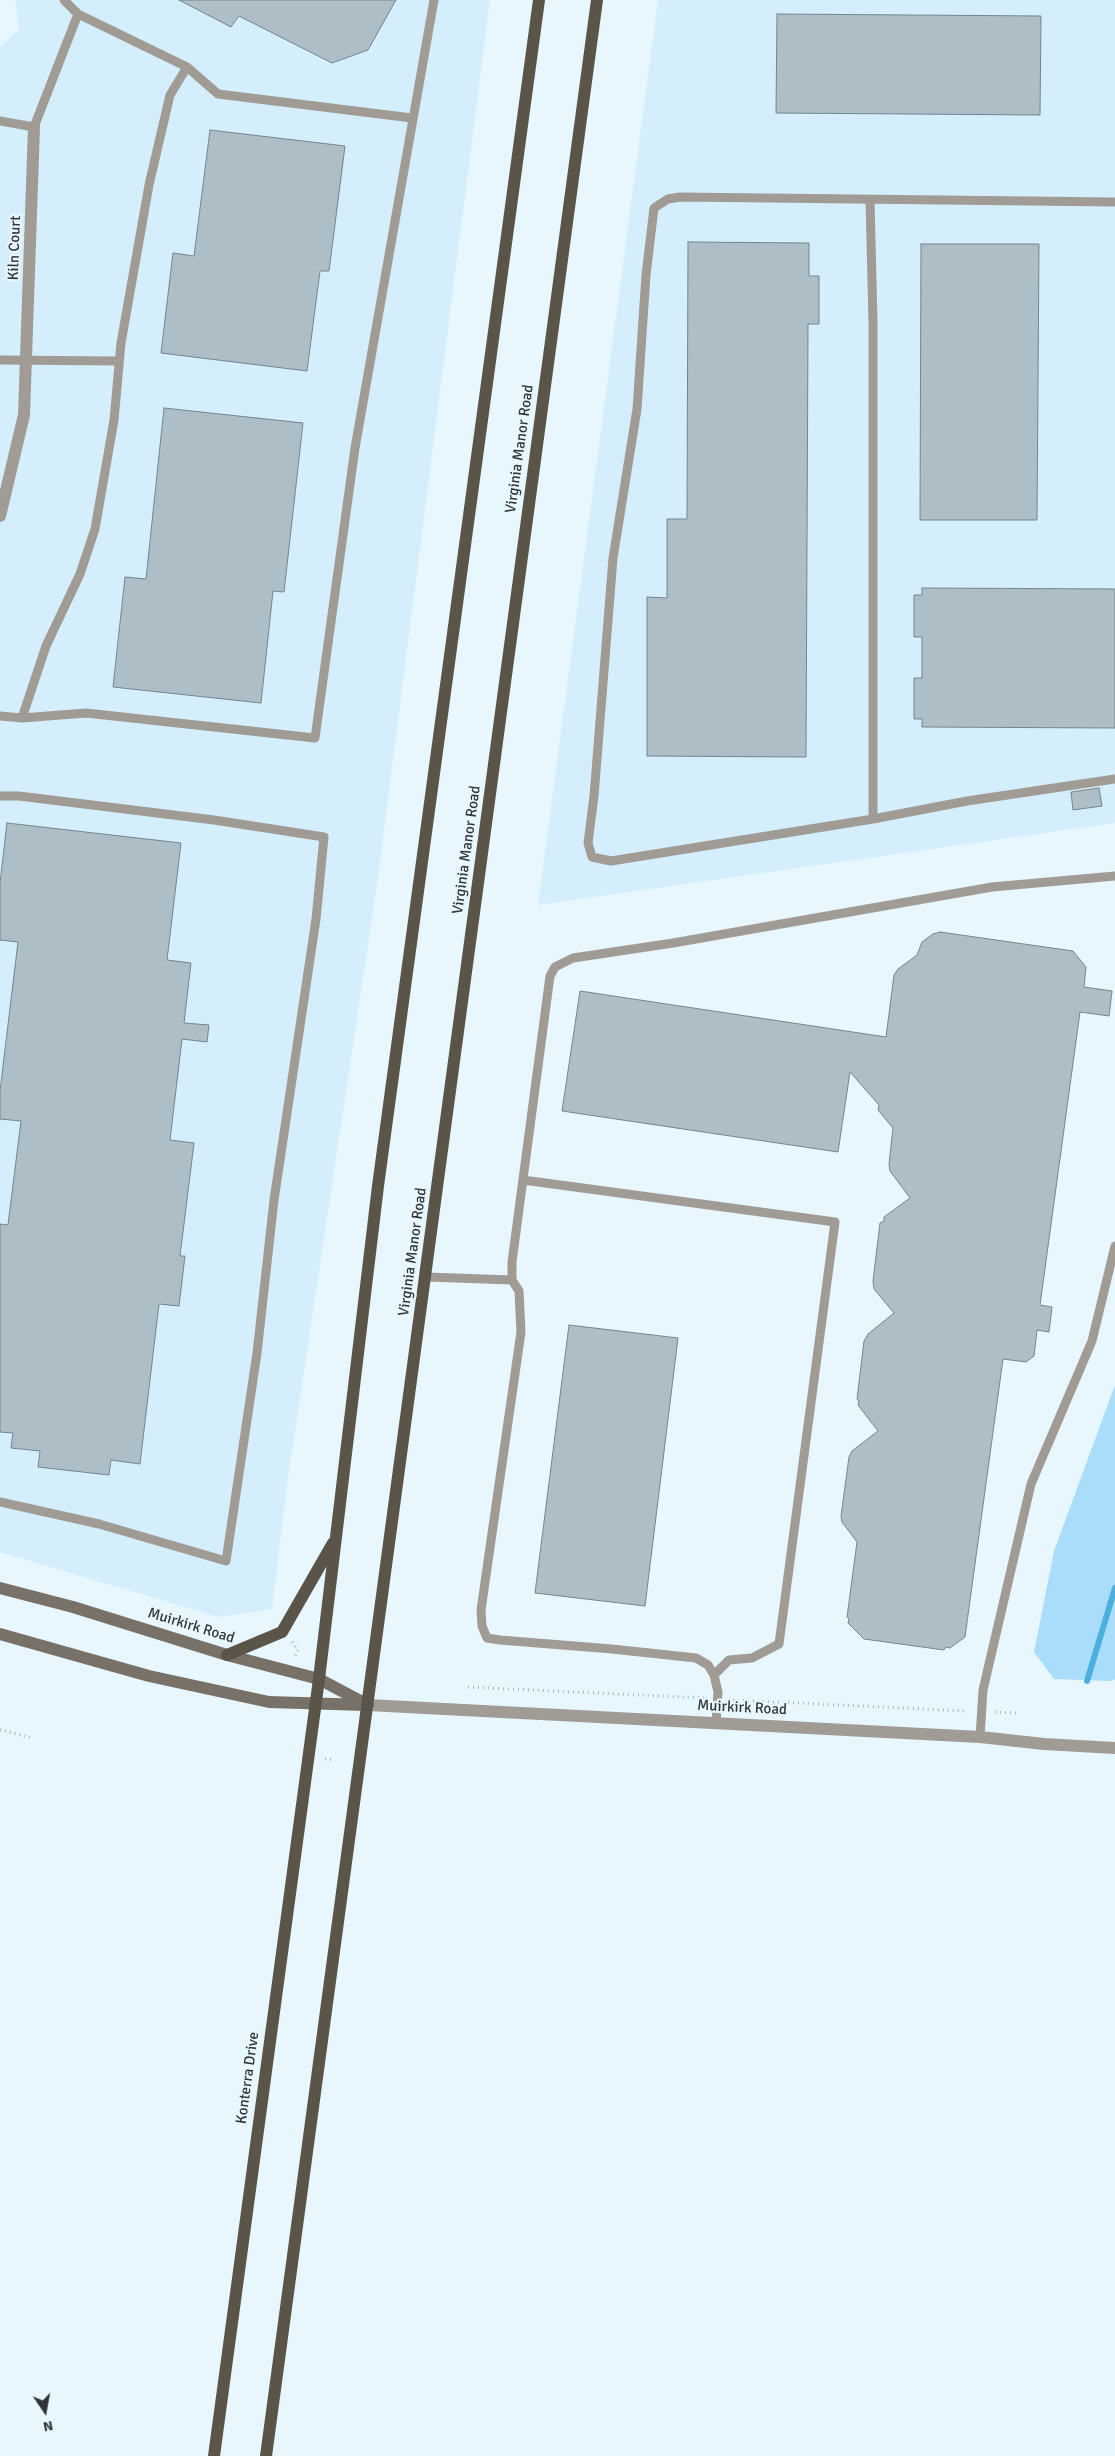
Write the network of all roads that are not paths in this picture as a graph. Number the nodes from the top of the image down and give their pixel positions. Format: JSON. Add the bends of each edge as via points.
{"nodes":[{"id":1,"x":64,"y":0,"type":"edge"},
{"id":2,"x":434,"y":0,"type":"edge"},
{"id":3,"x":538,"y":0,"type":"edge"},
{"id":4,"x":597,"y":0,"type":"edge"},
{"id":5,"x":78,"y":14,"type":"junction"},
{"id":6,"x":187,"y":68,"type":"junction"},
{"id":7,"x":412,"y":118,"type":"junction"},
{"id":8,"x":0,"y":121,"type":"edge"},
{"id":9,"x":34,"y":127,"type":"junction"},
{"id":10,"x":870,"y":200,"type":"junction"},
{"id":11,"x":1115,"y":202,"type":"edge"},
{"id":12,"x":25,"y":359,"type":"junction"},
{"id":13,"x":0,"y":360,"type":"edge"},
{"id":14,"x":119,"y":361,"type":"junction"},
{"id":15,"x":0,"y":516,"type":"edge"},
{"id":16,"x":0,"y":716,"type":"edge"},
{"id":17,"x":22,"y":718,"type":"junction"},
{"id":18,"x":1115,"y":780,"type":"edge"},
{"id":19,"x":0,"y":796,"type":"edge"},
{"id":20,"x":873,"y":819,"type":"junction"},
{"id":21,"x":1115,"y":876,"type":"edge"},
{"id":22,"x":523,"y":1180,"type":"junction"},
{"id":23,"x":1115,"y":1246,"type":"edge"},
{"id":24,"x":426,"y":1277,"type":"junction"},
{"id":25,"x":512,"y":1280,"type":"junction"},
{"id":26,"x":0,"y":1502,"type":"edge"},
{"id":27,"x":336,"y":1536,"type":"junction"},
{"id":28,"x":0,"y":1588,"type":"edge"},
{"id":29,"x":0,"y":1634,"type":"edge"},
{"id":30,"x":227,"y":1655,"type":"junction"},
{"id":31,"x":714,"y":1675,"type":"junction"},
{"id":32,"x":319,"y":1679,"type":"junction"},
{"id":33,"x":316,"y":1704,"type":"junction"},
{"id":34,"x":368,"y":1704,"type":"junction"},
{"id":35,"x":716,"y":1723,"type":"junction"},
{"id":36,"x":980,"y":1737,"type":"junction"},
{"id":37,"x":1115,"y":1748,"type":"edge"},
{"id":38,"x":214,"y":2456,"type":"edge"},
{"id":39,"x":266,"y":2456,"type":"edge"}],
"edges":[{"from":1,"to":5,"type":"lane"},
{"from":2,"to":7,"type":"lane"},
{"from":3,"to":27,"type":"main road","via":[[379,1176]]},
{"from":4,"to":24,"type":"main road","name":"Virginia Manor Road"},
{"from":5,"to":6,"type":"lane"},
{"from":5,"to":9,"type":"lane"},
{"from":6,"to":7,"type":"lane","via":[[218,94]]},
{"from":6,"to":14,"type":"lane","via":[[170,95],[149,185]]},
{"from":7,"to":17,"type":"lane","via":[[355,448],[315,738],[86,713]]},
{"from":8,"to":9,"type":"lane"},
{"from":9,"to":12,"type":"street","name":"Kiln Court","via":[[31,272]]},
{"from":10,"to":11,"type":"lane"},
{"from":10,"to":20,"type":"lane"},
{"from":10,"to":20,"type":"lane","via":[[680,197],[668,199],[654,208],[637,409],[614,558],[588,843],[592,857],[611,861]]},
{"from":12,"to":13,"type":"lane"},
{"from":12,"to":14,"type":"lane"},
{"from":12,"to":15,"type":"street","name":"Kiln Court","via":[[24,415]]},
{"from":14,"to":17,"type":"lane","via":[[114,420],[95,529],[80,574],[46,646]]},
{"from":16,"to":17,"type":"lane"},
{"from":18,"to":20,"type":"lane","via":[[967,801]]},
{"from":19,"to":26,"type":"lane","via":[[214,820],[324,837],[316,919],[274,1200],[257,1352],[226,1561],[99,1524]]},
{"from":21,"to":22,"type":"lane","via":[[992,887],[573,958],[555,967],[550,976],[546,1002]]},
{"from":22,"to":25,"type":"lane"},
{"from":22,"to":31,"type":"lane","via":[[835,1222],[779,1644],[752,1658],[729,1660]]},
{"from":23,"to":36,"type":"lane","via":[[1092,1341],[1030,1484],[983,1690]]},
{"from":24,"to":25,"type":"lane"},
{"from":24,"to":34,"type":"main road","name":"Virginia Manor Road"},
{"from":25,"to":31,"type":"lane","via":[[519,1290],[521,1332],[481,1610],[482,1626],[488,1638],[696,1658],[708,1665]]},
{"from":27,"to":30,"type":"main road","via":[[282,1632]]},
{"from":27,"to":32,"type":"main road"},
{"from":28,"to":30,"type":"main road","name":"Muirkirk Road"},
{"from":29,"to":33,"type":"main road","name":"Muirkirk Road","via":[[177,1682],[269,1702]]},
{"from":30,"to":32,"type":"main road","name":"Muirkirk Road"},
{"from":31,"to":35,"type":"lane","via":[[718,1692]]},
{"from":32,"to":33,"type":"main road"},
{"from":32,"to":34,"type":"main road","name":"Muirkirk Road"},
{"from":33,"to":34,"type":"main road","name":"Muirkirk Road"},
{"from":33,"to":38,"type":"main road","name":"Konterra Drive"},
{"from":34,"to":35,"type":"street","name":"Muirkirk Road"},
{"from":34,"to":39,"type":"main road"},
{"from":35,"to":36,"type":"street","name":"Muirkirk Road"},
{"from":36,"to":37,"type":"street","name":"Muirkirk Road"}]}
